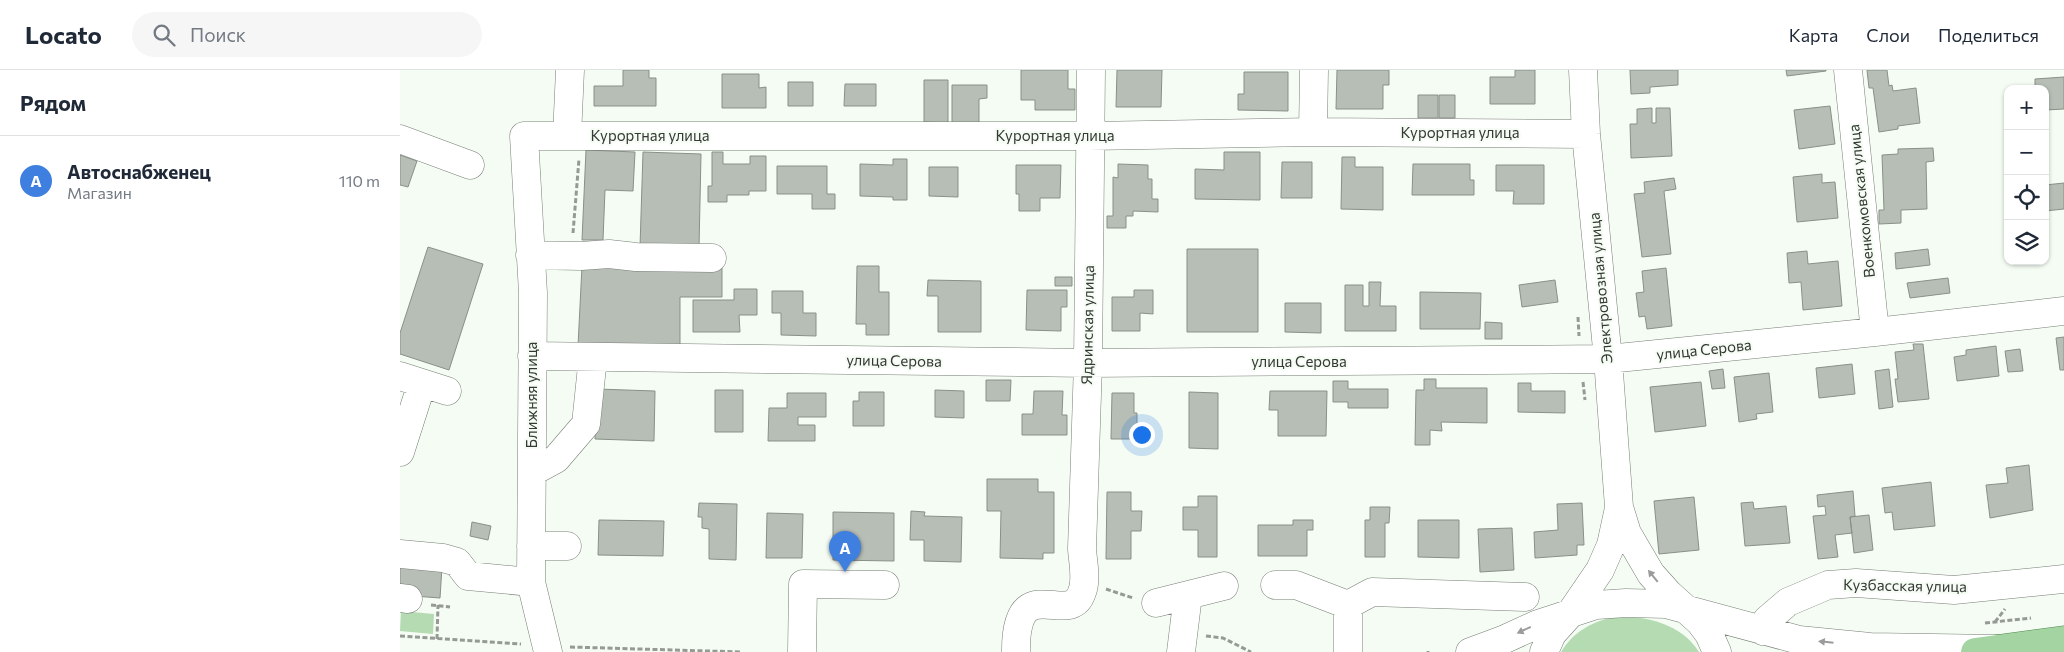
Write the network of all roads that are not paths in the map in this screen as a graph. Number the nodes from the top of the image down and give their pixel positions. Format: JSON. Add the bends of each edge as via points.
{"nodes":[{"id":1,"x":570,"y":70,"type":"edge"},
{"id":2,"x":1091,"y":70,"type":"edge"},
{"id":3,"x":1314,"y":70,"type":"edge"},
{"id":4,"x":1583,"y":70,"type":"edge"},
{"id":5,"x":1848,"y":70,"type":"edge"},
{"id":6,"x":1313,"y":132,"type":"junction"},
{"id":7,"x":1586,"y":134,"type":"junction"},
{"id":8,"x":524,"y":136,"type":"joint"},
{"id":9,"x":574,"y":136,"type":"junction"},
{"id":10,"x":1090,"y":136,"type":"junction"},
{"id":11,"x":400,"y":139,"type":"edge"},
{"id":12,"x":470,"y":165,"type":"dead end"},
{"id":13,"x":530,"y":255,"type":"junction"},
{"id":14,"x":712,"y":258,"type":"dead end"},
{"id":15,"x":2064,"y":311,"type":"edge"},
{"id":16,"x":1875,"y":332,"type":"junction"},
{"id":17,"x":532,"y":356,"type":"junction"},
{"id":18,"x":593,"y":357,"type":"junction"},
{"id":19,"x":1608,"y":359,"type":"junction"},
{"id":20,"x":1088,"y":363,"type":"junction"},
{"id":21,"x":423,"y":384,"type":"edge"},
{"id":22,"x":400,"y":452,"type":"edge"},
{"id":23,"x":532,"y":472,"type":"junction"},
{"id":24,"x":1619,"y":507,"type":"junction"},
{"id":25,"x":531,"y":546,"type":"junction"},
{"id":26,"x":567,"y":546,"type":"dead end"},
{"id":27,"x":400,"y":554,"type":"edge"},
{"id":28,"x":2064,"y":579,"type":"edge"},
{"id":29,"x":531,"y":582,"type":"junction"},
{"id":30,"x":1275,"y":584,"type":"dead end"},
{"id":31,"x":885,"y":585,"type":"dead end"},
{"id":32,"x":1224,"y":586,"type":"dead end"},
{"id":33,"x":1188,"y":596,"type":"junction"},
{"id":34,"x":1525,"y":597,"type":"dead end"},
{"id":35,"x":1156,"y":603,"type":"dead end"},
{"id":36,"x":1348,"y":605,"type":"junction"},
{"id":37,"x":1688,"y":610,"type":"junction"},
{"id":38,"x":1570,"y":614,"type":"junction"},
{"id":39,"x":1763,"y":631,"type":"junction"},
{"id":40,"x":2064,"y":640,"type":"edge"},
{"id":41,"x":1986,"y":651,"type":"edge"},
{"id":42,"x":548,"y":652,"type":"edge"},
{"id":43,"x":802,"y":652,"type":"edge"},
{"id":44,"x":1016,"y":652,"type":"edge"},
{"id":45,"x":1181,"y":652,"type":"edge"},
{"id":46,"x":1348,"y":652,"type":"edge"},
{"id":47,"x":1470,"y":652,"type":"edge"},
{"id":48,"x":1544,"y":652,"type":"edge"},
{"id":49,"x":1718,"y":652,"type":"edge"}],
"edges":[{"from":1,"to":9,"type":"street"},
{"from":2,"to":10,"type":"street","name":"Ядринская улица"},
{"from":3,"to":6,"type":"street"},
{"from":4,"to":7,"type":"street","name":"Электровозная улица"},
{"from":5,"to":16,"type":"street","name":"Военкомовская улица"},
{"from":6,"to":7,"type":"street","name":"Курортная улица"},
{"from":6,"to":10,"type":"street","name":"Курортная улица"},
{"from":7,"to":19,"type":"street","name":"Электровозная улица"},
{"from":8,"to":9,"type":"street","name":"Курортная улица"},
{"from":8,"to":13,"type":"street","name":"Ближняя улица"},
{"from":9,"to":10,"type":"street","name":"Курортная улица"},
{"from":10,"to":20,"type":"street","name":"Ядринская улица"},
{"from":11,"to":12,"type":"street"},
{"from":13,"to":14,"type":"street"},
{"from":13,"to":17,"type":"street","name":"Ближняя улица"},
{"from":15,"to":16,"type":"street","name":"улица Серова"},
{"from":16,"to":19,"type":"street","name":"улица Серова"},
{"from":17,"to":18,"type":"street","name":"улица Серова"},
{"from":17,"to":23,"type":"street","name":"Ближняя улица"},
{"from":18,"to":20,"type":"street","name":"улица Серова"},
{"from":18,"to":23,"type":"street","via":[[586,424],[556,459]]},
{"from":19,"to":20,"type":"street","name":"улица Серова"},
{"from":19,"to":24,"type":"street","name":"Электровозная улица"},
{"from":20,"to":44,"type":"street","name":"Ядринская улица","via":[[1082,550],[1085,580],[1082,594],[1074,604],[1030,606],[1022,612],[1016,627]]},
{"from":21,"to":22,"type":"street"},
{"from":23,"to":25,"type":"street","name":"Ближняя улица"},
{"from":37,"to":24,"type":"street","one_way":true,"via":[[1652,574],[1627,533]]},
{"from":24,"to":38,"type":"street","via":[[1611,545],[1600,570]]},
{"from":25,"to":26,"type":"street"},
{"from":25,"to":29,"type":"street","name":"Ближняя улица"},
{"from":27,"to":29,"type":"street","via":[[457,562],[468,576]]},
{"from":28,"to":39,"type":"street","name":"Кузбасская улица","via":[[1954,590],[1856,582],[1828,585],[1788,602],[1767,620]]},
{"from":29,"to":42,"type":"street","name":"Ближняя улица"},
{"from":30,"to":36,"type":"street","via":[[1296,585]]},
{"from":31,"to":43,"type":"street","via":[[803,584]]},
{"from":32,"to":33,"type":"street"},
{"from":33,"to":35,"type":"street"},
{"from":33,"to":45,"type":"street"},
{"from":34,"to":36,"type":"street","via":[[1372,592]]},
{"from":36,"to":46,"type":"street"},
{"from":37,"to":38,"type":"street","via":[[1666,604],[1626,603],[1596,605]]},
{"from":37,"to":39,"type":"street"},
{"from":37,"to":49,"type":"street","via":[[1709,634]]},
{"from":38,"to":47,"type":"street","one_way":true},
{"from":38,"to":48,"type":"street","via":[[1552,634]]},
{"from":41,"to":39,"type":"street","one_way":true,"via":[[1870,647],[1799,640]]},
{"from":40,"to":41,"type":"main road"}]}
